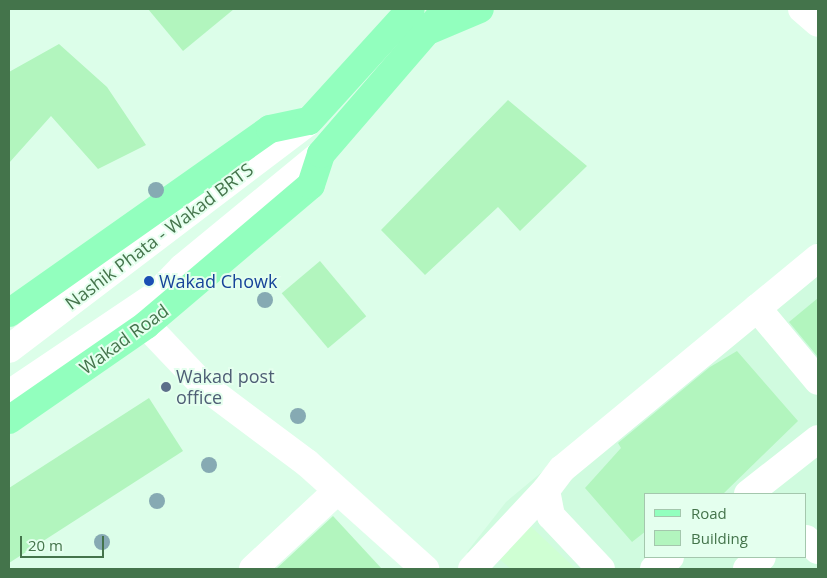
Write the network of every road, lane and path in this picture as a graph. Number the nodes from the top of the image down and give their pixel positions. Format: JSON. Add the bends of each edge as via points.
{"nodes":[{"id":1,"x":446,"y":9,"type":"edge"},
{"id":2,"x":480,"y":9,"type":"edge"},
{"id":3,"x":802,"y":9,"type":"edge"},
{"id":4,"x":408,"y":11,"type":"edge"},
{"id":5,"x":818,"y":23,"type":"edge"},
{"id":6,"x":430,"y":30,"type":"junction"},
{"id":7,"x":309,"y":121,"type":"junction"},
{"id":8,"x":321,"y":154,"type":"junction"},
{"id":9,"x":818,"y":258,"type":"edge"},
{"id":10,"x":757,"y":308,"type":"junction"},
{"id":11,"x":9,"y":313,"type":"edge"},
{"id":12,"x":146,"y":325,"type":"junction"},
{"id":13,"x":9,"y":349,"type":"edge"},
{"id":14,"x":818,"y":381,"type":"edge"},
{"id":15,"x":9,"y":394,"type":"edge"},
{"id":16,"x":9,"y":420,"type":"edge"},
{"id":17,"x":818,"y":438,"type":"edge"},
{"id":18,"x":546,"y":490,"type":"junction"},
{"id":19,"x":758,"y":491,"type":"edge"},
{"id":20,"x":336,"y":492,"type":"junction"},
{"id":21,"x":807,"y":540,"type":"edge"},
{"id":22,"x":818,"y":550,"type":"edge"},
{"id":23,"x":669,"y":558,"type":"edge"},
{"id":24,"x":761,"y":558,"type":"edge"},
{"id":25,"x":253,"y":569,"type":"edge"},
{"id":26,"x":425,"y":569,"type":"edge"},
{"id":27,"x":472,"y":569,"type":"edge"},
{"id":28,"x":601,"y":569,"type":"edge"},
{"id":29,"x":654,"y":569,"type":"edge"},
{"id":30,"x":747,"y":569,"type":"edge"}],
"edges":[{"from":1,"to":6,"type":"main road","name":"Wakad Road"},
{"from":2,"to":6,"type":"main road"},
{"from":3,"to":5,"type":"street"},
{"from":4,"to":7,"type":"main road"},
{"from":6,"to":8,"type":"main road","name":"Wakad Road"},
{"from":7,"to":11,"type":"main road","via":[[270,129]]},
{"from":7,"to":13,"type":"street","name":"Nashik Phata - Wakad BRTS"},
{"from":8,"to":12,"type":"main road","name":"Wakad Road","via":[[310,185]]},
{"from":8,"to":15,"type":"street","name":"Nashik Phata - Wakad BRTS","via":[[182,268],[155,296]]},
{"from":9,"to":10,"type":"street"},
{"from":10,"to":14,"type":"street"},
{"from":10,"to":18,"type":"street","via":[[562,469]]},
{"from":12,"to":16,"type":"main road","name":"Wakad Road"},
{"from":12,"to":20,"type":"street","via":[[204,386],[307,464]]},
{"from":17,"to":19,"type":"street"},
{"from":18,"to":27,"type":"street"},
{"from":18,"to":28,"type":"street","via":[[551,516]]},
{"from":20,"to":25,"type":"street"},
{"from":20,"to":26,"type":"street"},
{"from":21,"to":22,"type":"street"},
{"from":23,"to":29,"type":"street"},
{"from":24,"to":30,"type":"street"}]}
